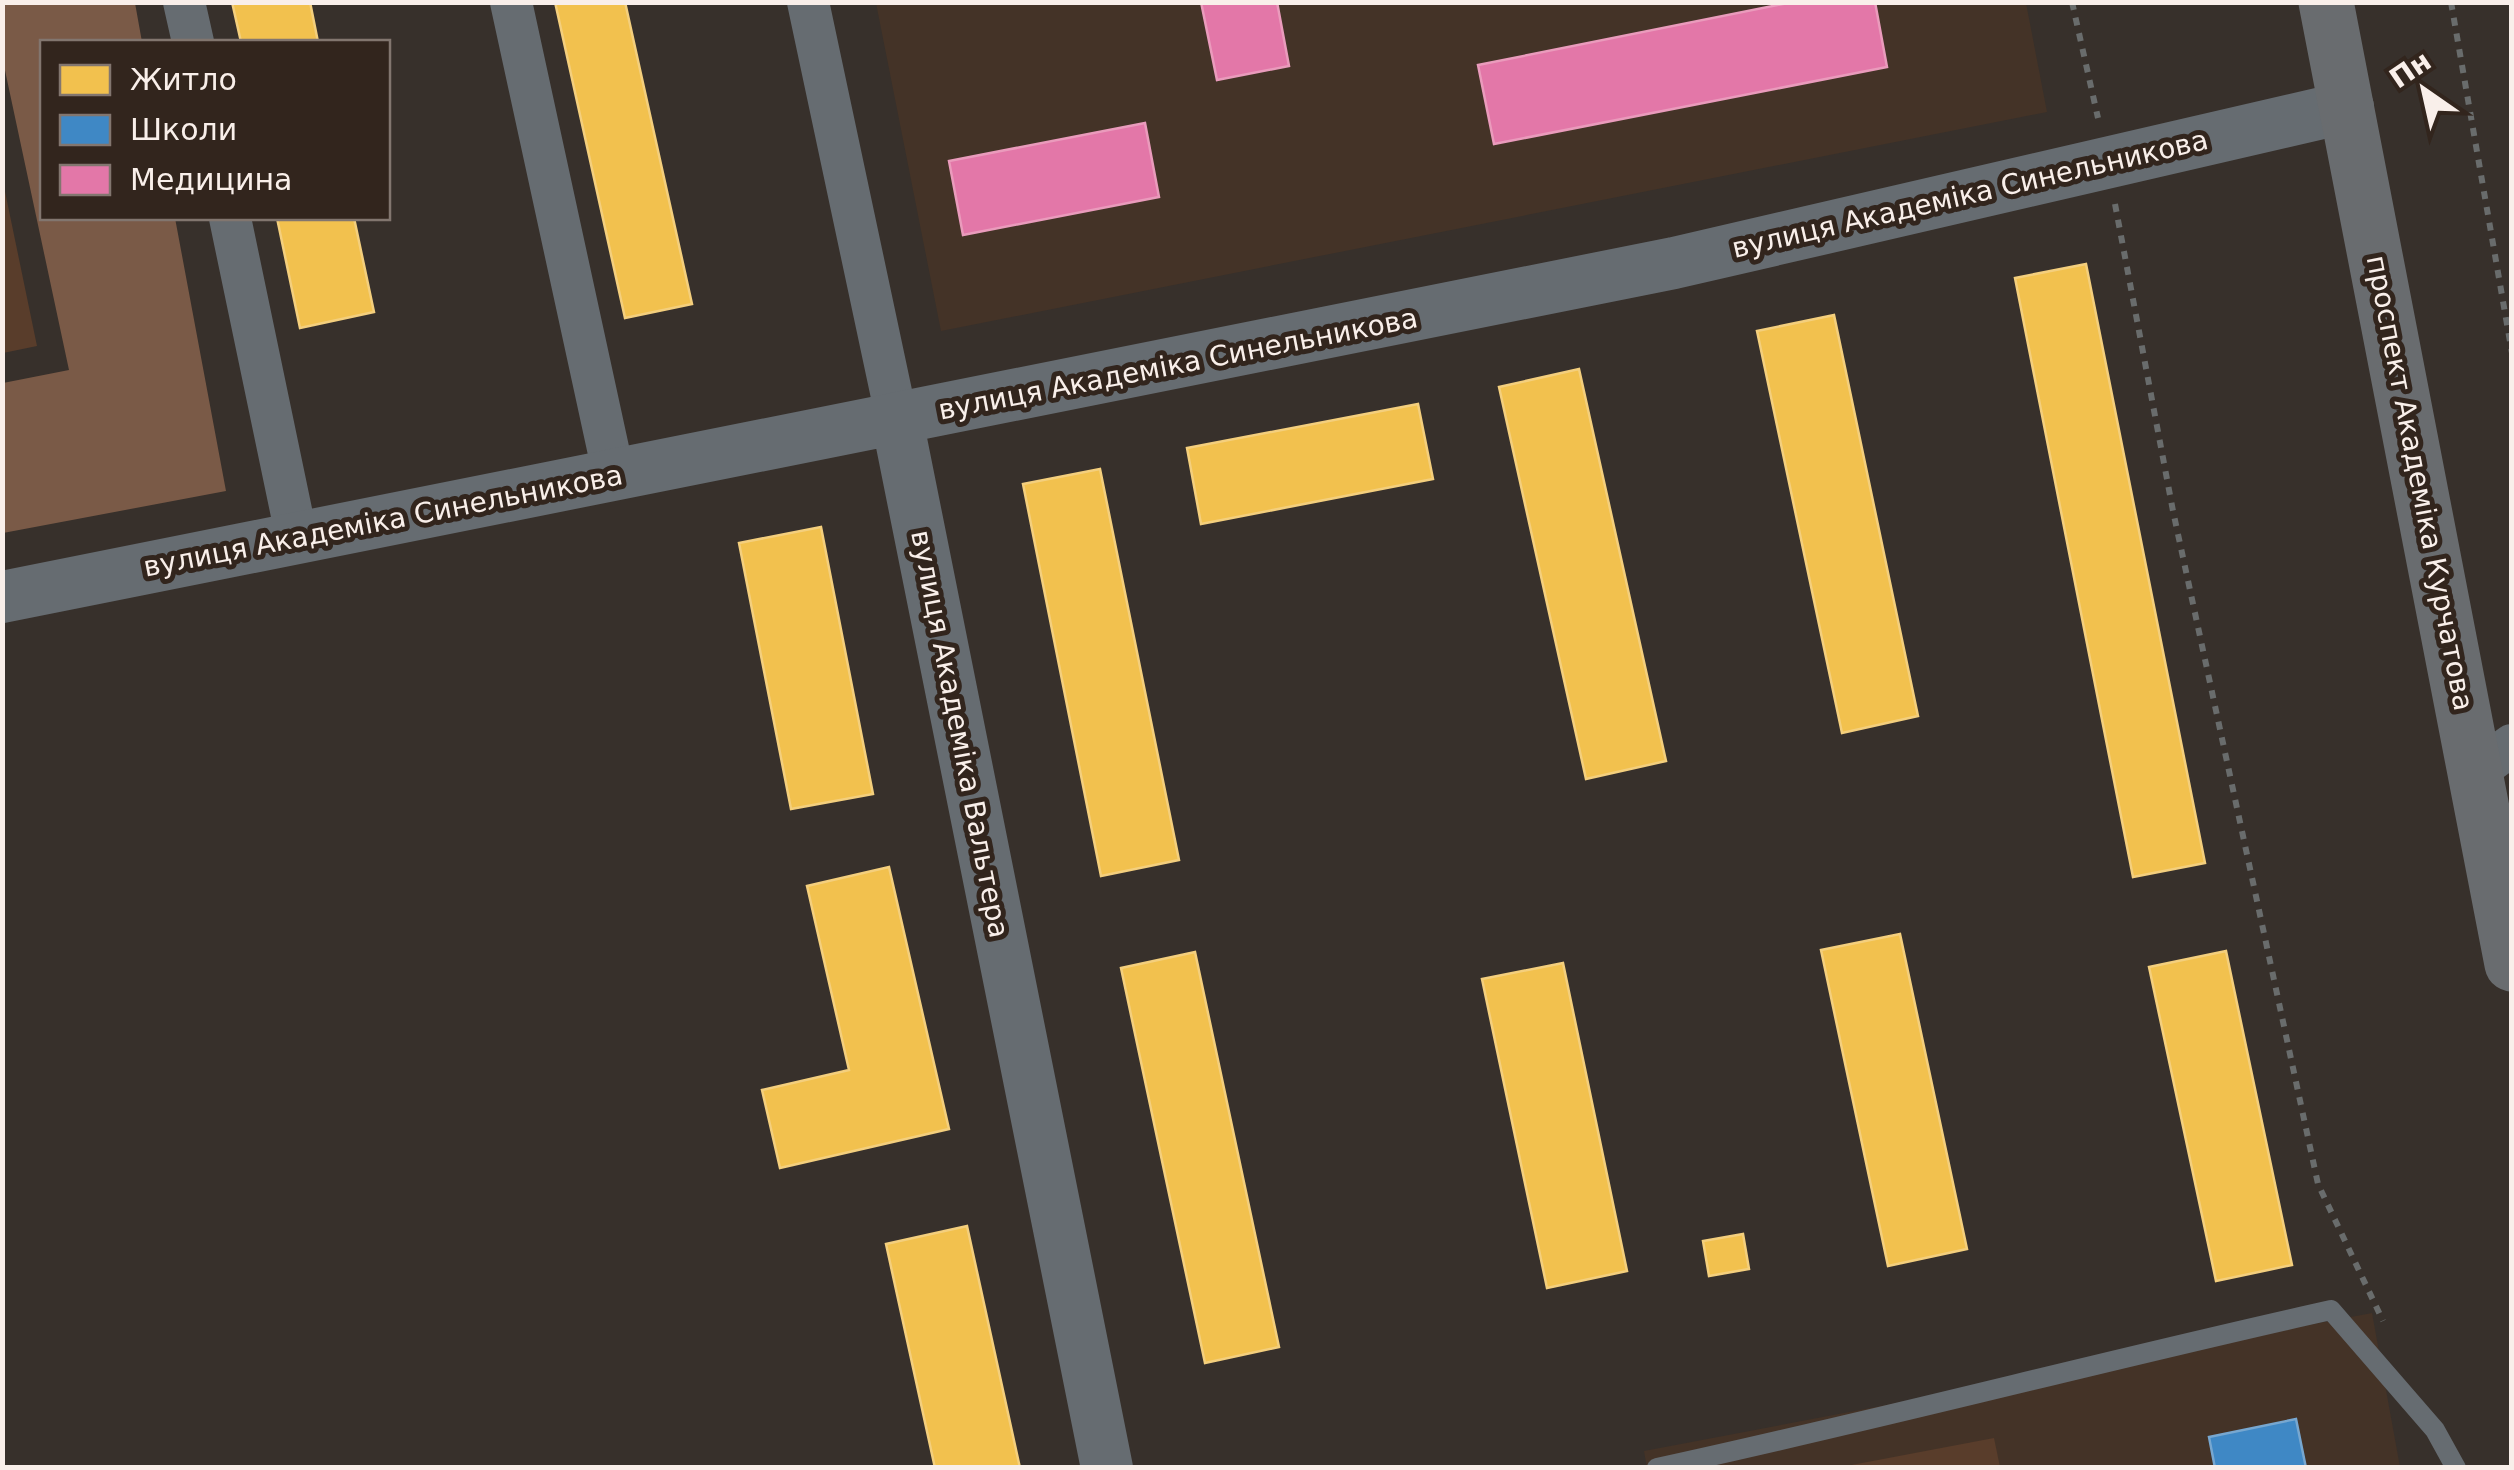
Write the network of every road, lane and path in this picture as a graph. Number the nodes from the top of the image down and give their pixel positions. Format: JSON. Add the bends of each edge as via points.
{"nodes":[{"id":1,"x":184,"y":2,"type":"edge"},
{"id":2,"x":511,"y":2,"type":"edge"},
{"id":3,"x":808,"y":2,"type":"edge"},
{"id":4,"x":2072,"y":2,"type":"edge"},
{"id":5,"x":2326,"y":2,"type":"edge"},
{"id":6,"x":2452,"y":2,"type":"edge"},
{"id":7,"x":192,"y":40,"type":"edge"},
{"id":8,"x":2348,"y":106,"type":"junction"},
{"id":9,"x":2107,"y":162,"type":"junction"},
{"id":10,"x":230,"y":220,"type":"edge"},
{"id":11,"x":2512,"y":352,"type":"edge"},
{"id":12,"x":897,"y":420,"type":"junction"},
{"id":13,"x":614,"y":476,"type":"junction"},
{"id":14,"x":297,"y":538,"type":"junction"},
{"id":15,"x":2,"y":597,"type":"edge"},
{"id":16,"x":2493,"y":759,"type":"edge"},
{"id":17,"x":2512,"y":964,"type":"edge"},
{"id":18,"x":2385,"y":1325,"type":"dead end"},
{"id":19,"x":1106,"y":1468,"type":"edge"},
{"id":20,"x":1657,"y":1468,"type":"edge"},
{"id":21,"x":2456,"y":1468,"type":"edge"}],
"edges":[{"from":1,"to":7,"type":"street"},
{"from":2,"to":13,"type":"street"},
{"from":3,"to":12,"type":"street","name":"вулиця Академіка Вальтера"},
{"from":4,"to":9,"type":"path"},
{"from":5,"to":8,"type":"main road","name":"проспект Академіка Курчатова"},
{"from":6,"to":11,"type":"path"},
{"from":8,"to":9,"type":"street","name":"вулиця Академіка Синельникова"},
{"from":8,"to":16,"type":"main road","name":"проспект Академіка Курчатова"},
{"from":9,"to":12,"type":"street","name":"вулиця Академіка Синельникова","via":[[1674,263]]},
{"from":9,"to":18,"type":"path","via":[[2173,511],[2318,1184]]},
{"from":10,"to":14,"type":"street"},
{"from":12,"to":13,"type":"street","name":"вулиця Академіка Синельникова"},
{"from":12,"to":19,"type":"street","name":"вулиця Академіка Вальтера"},
{"from":13,"to":14,"type":"street","name":"вулиця Академіка Синельникова"},
{"from":14,"to":15,"type":"street","name":"вулиця Академіка Синельникова"},
{"from":16,"to":17,"type":"main road","name":"проспект Академіка Курчатова"},
{"from":20,"to":21,"type":"lane","via":[[2332,1310],[2434,1430]]}]}
